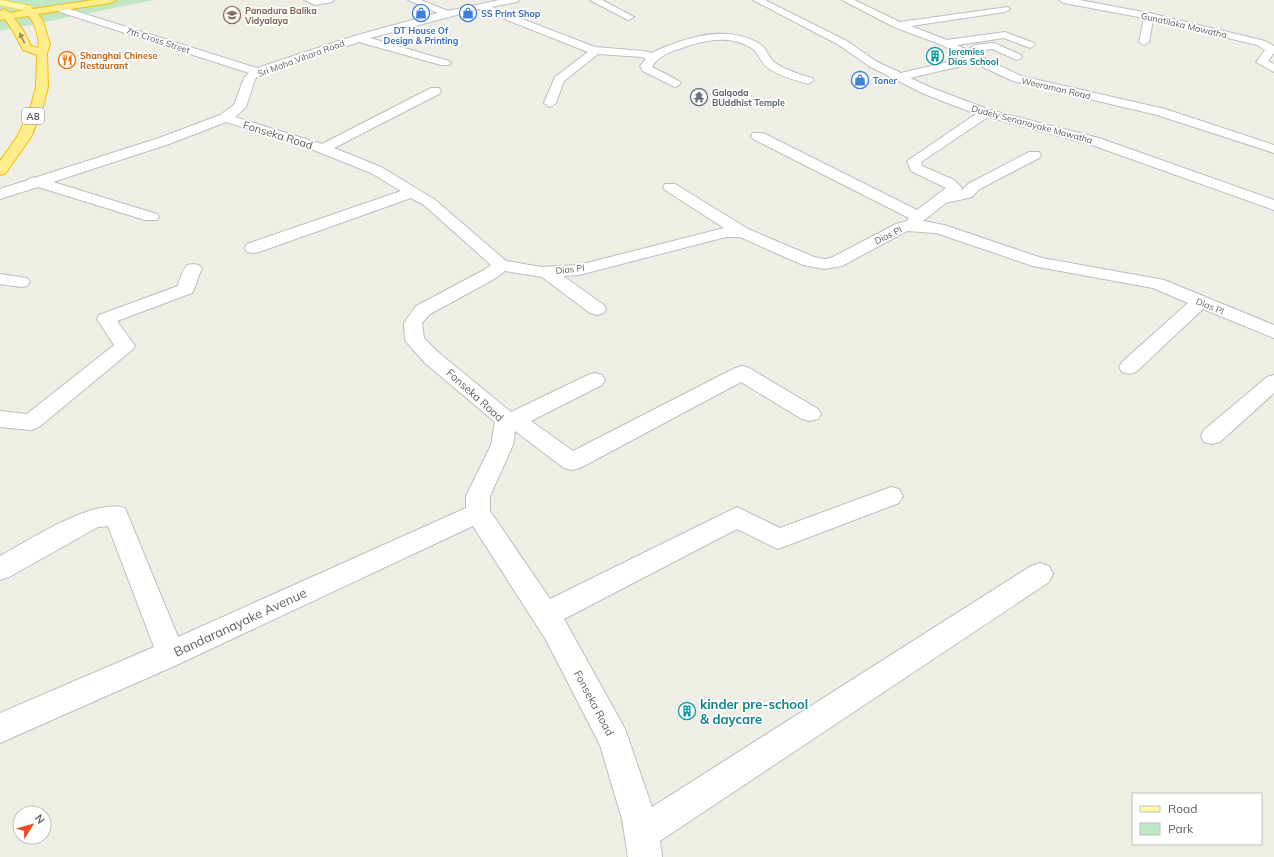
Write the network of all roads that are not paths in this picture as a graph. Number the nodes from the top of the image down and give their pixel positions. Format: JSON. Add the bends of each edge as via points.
{"nodes":[{"id":1,"x":78,"y":0,"type":"edge"},
{"id":2,"x":111,"y":0,"type":"edge"},
{"id":3,"x":309,"y":0,"type":"edge"},
{"id":4,"x":329,"y":0,"type":"edge"},
{"id":5,"x":413,"y":0,"type":"edge"},
{"id":6,"x":514,"y":0,"type":"edge"},
{"id":7,"x":595,"y":0,"type":"edge"},
{"id":8,"x":758,"y":0,"type":"edge"},
{"id":9,"x":848,"y":0,"type":"edge"},
{"id":10,"x":1064,"y":0,"type":"edge"},
{"id":11,"x":1123,"y":0,"type":"edge"},
{"id":12,"x":0,"y":2,"type":"edge"},
{"id":13,"x":479,"y":6,"type":"junction"},
{"id":14,"x":59,"y":7,"type":"junction"},
{"id":15,"x":1106,"y":8,"type":"junction"},
{"id":16,"x":1005,"y":9,"type":"dead end"},
{"id":17,"x":29,"y":10,"type":"junction"},
{"id":18,"x":2,"y":13,"type":"edge"},
{"id":19,"x":448,"y":14,"type":"junction"},
{"id":20,"x":1149,"y":16,"type":"junction"},
{"id":21,"x":629,"y":17,"type":"dead end"},
{"id":22,"x":898,"y":25,"type":"junction"},
{"id":23,"x":357,"y":38,"type":"junction"},
{"id":24,"x":1144,"y":42,"type":"dead end"},
{"id":25,"x":946,"y":43,"type":"junction"},
{"id":26,"x":1030,"y":45,"type":"dead end"},
{"id":27,"x":593,"y":50,"type":"junction"},
{"id":28,"x":958,"y":50,"type":"junction"},
{"id":29,"x":42,"y":53,"type":"junction"},
{"id":30,"x":652,"y":57,"type":"junction"},
{"id":31,"x":1017,"y":57,"type":"dead end"},
{"id":32,"x":975,"y":59,"type":"junction"},
{"id":33,"x":445,"y":63,"type":"dead end"},
{"id":34,"x":1274,"y":69,"type":"edge"},
{"id":35,"x":257,"y":72,"type":"junction"},
{"id":36,"x":899,"y":77,"type":"junction"},
{"id":37,"x":808,"y":80,"type":"dead end"},
{"id":38,"x":675,"y":83,"type":"dead end"},
{"id":39,"x":435,"y":91,"type":"dead end"},
{"id":40,"x":550,"y":103,"type":"dead end"},
{"id":41,"x":986,"y":113,"type":"junction"},
{"id":42,"x":225,"y":118,"type":"junction"},
{"id":43,"x":758,"y":136,"type":"dead end"},
{"id":44,"x":322,"y":149,"type":"junction"},
{"id":45,"x":1274,"y":149,"type":"edge"},
{"id":46,"x":1034,"y":155,"type":"dead end"},
{"id":47,"x":0,"y":171,"type":"edge"},
{"id":48,"x":35,"y":181,"type":"junction"},
{"id":49,"x":670,"y":187,"type":"dead end"},
{"id":50,"x":413,"y":192,"type":"junction"},
{"id":51,"x":0,"y":194,"type":"edge"},
{"id":52,"x":941,"y":199,"type":"junction"},
{"id":53,"x":1274,"y":205,"type":"edge"},
{"id":54,"x":151,"y":217,"type":"dead end"},
{"id":55,"x":915,"y":221,"type":"junction"},
{"id":56,"x":742,"y":232,"type":"junction"},
{"id":57,"x":253,"y":248,"type":"dead end"},
{"id":58,"x":501,"y":266,"type":"junction"},
{"id":59,"x":193,"y":269,"type":"dead end"},
{"id":60,"x":545,"y":271,"type":"junction"},
{"id":61,"x":0,"y":279,"type":"edge"},
{"id":62,"x":21,"y":282,"type":"dead end"},
{"id":63,"x":1200,"y":302,"type":"junction"},
{"id":64,"x":597,"y":309,"type":"dead end"},
{"id":65,"x":1274,"y":332,"type":"edge"},
{"id":66,"x":1129,"y":367,"type":"dead end"},
{"id":67,"x":595,"y":380,"type":"dead end"},
{"id":68,"x":1274,"y":382,"type":"edge"},
{"id":69,"x":810,"y":414,"type":"dead end"},
{"id":70,"x":0,"y":419,"type":"edge"},
{"id":71,"x":510,"y":420,"type":"junction"},
{"id":72,"x":1212,"y":436,"type":"dead end"},
{"id":73,"x":891,"y":496,"type":"dead end"},
{"id":74,"x":478,"y":513,"type":"junction"},
{"id":75,"x":0,"y":569,"type":"edge"},
{"id":76,"x":1040,"y":574,"type":"dead end"},
{"id":77,"x":545,"y":615,"type":"junction"},
{"id":78,"x":171,"y":654,"type":"junction"},
{"id":79,"x":0,"y":728,"type":"edge"},
{"id":80,"x":643,"y":845,"type":"edge"}],
"edges":[{"from":1,"to":17,"type":"highway"},
{"from":2,"to":14,"type":"highway"},
{"from":3,"to":4,"type":"street"},
{"from":5,"to":19,"type":"street"},
{"from":6,"to":13,"type":"street","name":"Sri Maha Vihara Road"},
{"from":7,"to":21,"type":"street"},
{"from":8,"to":36,"type":"street","name":"Dudely Senanayake Mawatha","via":[[843,43],[873,64]]},
{"from":9,"to":22,"type":"street","name":"Weeraman Road"},
{"from":10,"to":15,"type":"street","name":"Gunatilaka Mawatha"},
{"from":11,"to":15,"type":"street"},
{"from":12,"to":17,"type":"main road"},
{"from":13,"to":19,"type":"street","name":"Sri Maha Vihara Road"},
{"from":13,"to":27,"type":"street"},
{"from":14,"to":17,"type":"highway"},
{"from":14,"to":35,"type":"street","name":"7th Cross Street"},
{"from":15,"to":20,"type":"street","name":"Gunatilaka Mawatha"},
{"from":16,"to":22,"type":"street"},
{"from":17,"to":18,"type":"highway"},
{"from":17,"to":29,"type":"highway","number":"A8","via":[[37,19],[45,44]]},
{"from":29,"to":18,"type":"highway","one_way":true,"via":[[27,48],[18,30]]},
{"from":19,"to":23,"type":"street","name":"Sri Maha Vihara Road"},
{"from":20,"to":24,"type":"street"},
{"from":20,"to":34,"type":"street","name":"Gunatilaka Mawatha","via":[[1268,46],[1271,49],[1262,62]]},
{"from":22,"to":25,"type":"street","name":"Weeraman Road"},
{"from":23,"to":33,"type":"street"},
{"from":23,"to":35,"type":"street","name":"Sri Maha Vihara Road"},
{"from":25,"to":26,"type":"street","via":[[1005,35]]},
{"from":25,"to":28,"type":"street","name":"Weeraman Road"},
{"from":27,"to":30,"type":"street","via":[[644,54]]},
{"from":27,"to":40,"type":"street","via":[[593,54],[559,79]]},
{"from":28,"to":31,"type":"street","via":[[994,46]]},
{"from":28,"to":32,"type":"street","name":"Weeraman Road"},
{"from":29,"to":47,"type":"highway","number":"A8","via":[[42,87],[36,110],[24,137]]},
{"from":30,"to":37,"type":"street","via":[[705,37],[737,38],[758,48],[768,62],[788,74]]},
{"from":30,"to":38,"type":"street","via":[[646,66],[647,69]]},
{"from":32,"to":36,"type":"street"},
{"from":32,"to":45,"type":"street","name":"Weeraman Road","via":[[1017,79],[1161,112]]},
{"from":35,"to":42,"type":"street","name":"Sri Maha Vihara Road","via":[[250,78],[240,107]]},
{"from":36,"to":41,"type":"street","name":"Dudely Senanayake Mawatha"},
{"from":39,"to":44,"type":"street"},
{"from":41,"to":52,"type":"street","via":[[914,161],[916,168],[955,188]]},
{"from":41,"to":53,"type":"street","name":"Dudely Senanayake Mawatha","via":[[1094,141]]},
{"from":42,"to":44,"type":"street","name":"Fonseka Road"},
{"from":42,"to":48,"type":"street","name":"Sri Maha Vihara Road","via":[[164,141]]},
{"from":43,"to":55,"type":"street"},
{"from":44,"to":50,"type":"street","name":"Fonseka Road","via":[[376,170]]},
{"from":46,"to":52,"type":"street","via":[[973,187],[967,194]]},
{"from":48,"to":51,"type":"street","name":"Sri Maha Vihara Road"},
{"from":48,"to":54,"type":"street"},
{"from":49,"to":56,"type":"street"},
{"from":50,"to":57,"type":"street"},
{"from":50,"to":58,"type":"street","name":"Fonseka Road","via":[[429,202]]},
{"from":52,"to":55,"type":"street"},
{"from":55,"to":56,"type":"street","name":"Dias Pl","via":[[836,262],[824,264],[809,261]]},
{"from":55,"to":63,"type":"street","name":"Dias Pl","via":[[1039,262],[1158,284]]},
{"from":56,"to":60,"type":"street","name":"Dias Pl","via":[[726,232],[579,270]]},
{"from":58,"to":60,"type":"street","name":"Dias Pl"},
{"from":58,"to":71,"type":"street","name":"Fonseka Road","via":[[423,310],[412,323],[415,340],[432,358]]},
{"from":59,"to":70,"type":"street","via":[[186,289],[106,319],[125,346],[31,422]]},
{"from":60,"to":64,"type":"street"},
{"from":61,"to":62,"type":"street"},
{"from":63,"to":65,"type":"street","name":"Dias Pl"},
{"from":63,"to":66,"type":"street"},
{"from":67,"to":71,"type":"street"},
{"from":68,"to":72,"type":"street"},
{"from":69,"to":71,"type":"street","via":[[742,373],[572,462]]},
{"from":71,"to":74,"type":"street","name":"Fonseka Road","via":[[502,445],[478,496]]},
{"from":73,"to":77,"type":"street","via":[[778,539],[737,517]]},
{"from":74,"to":77,"type":"street","name":"Fonseka Road"},
{"from":74,"to":78,"type":"street","name":"Bandaranayake Avenue"},
{"from":75,"to":78,"type":"street","via":[[93,518],[116,515]]},
{"from":76,"to":80,"type":"street"},
{"from":77,"to":80,"type":"street","name":"Fonseka Road","via":[[614,740],[639,819]]},
{"from":78,"to":79,"type":"street","name":"Bandaranayake Avenue"}]}
